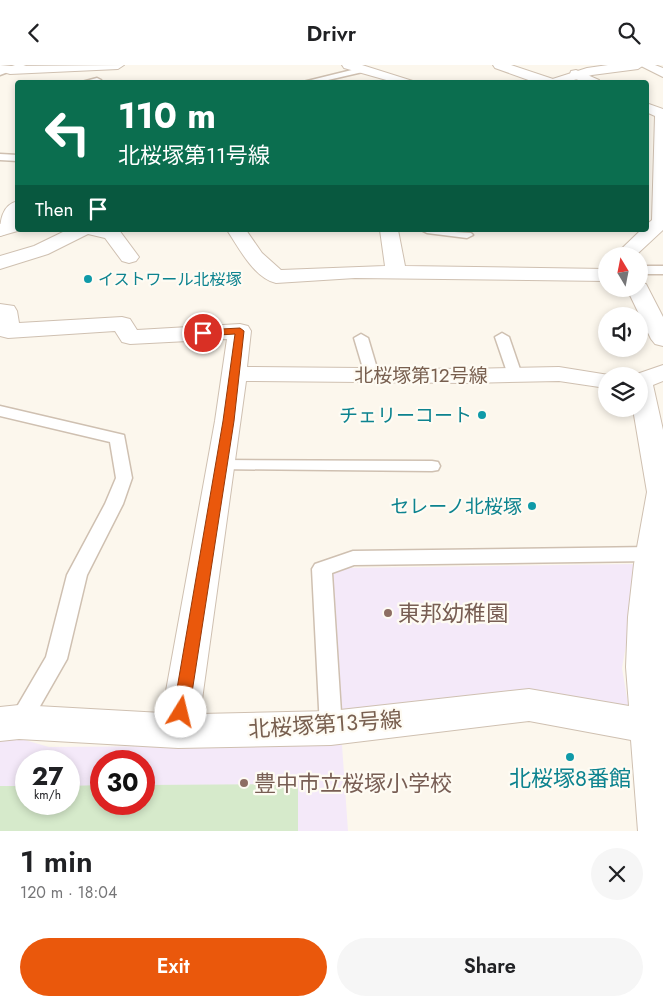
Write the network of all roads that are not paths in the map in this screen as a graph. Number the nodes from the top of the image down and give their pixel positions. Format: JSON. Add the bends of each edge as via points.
{"nodes":[{"id":1,"x":118,"y":65,"type":"edge"},
{"id":2,"x":348,"y":65,"type":"edge"},
{"id":3,"x":499,"y":65,"type":"edge"},
{"id":4,"x":632,"y":65,"type":"edge"},
{"id":5,"x":638,"y":65,"type":"edge"},
{"id":6,"x":645,"y":65,"type":"edge"},
{"id":7,"x":86,"y":67,"type":"edge"},
{"id":8,"x":8,"y":69,"type":"edge"},
{"id":9,"x":364,"y":69,"type":"junction"},
{"id":10,"x":663,"y":73,"type":"edge"},
{"id":11,"x":576,"y":74,"type":"junction"},
{"id":12,"x":96,"y":80,"type":"edge"},
{"id":13,"x":316,"y":80,"type":"edge"},
{"id":14,"x":402,"y":80,"type":"edge"},
{"id":15,"x":541,"y":80,"type":"edge"},
{"id":16,"x":554,"y":80,"type":"edge"},
{"id":17,"x":588,"y":80,"type":"edge"},
{"id":18,"x":649,"y":108,"type":"edge"},
{"id":19,"x":662,"y":114,"type":"edge"},
{"id":20,"x":0,"y":157,"type":"edge"},
{"id":21,"x":657,"y":157,"type":"edge"},
{"id":22,"x":15,"y":158,"type":"edge"},
{"id":23,"x":15,"y":210,"type":"edge"},
{"id":24,"x":657,"y":221,"type":"edge"},
{"id":25,"x":15,"y":226,"type":"edge"},
{"id":26,"x":0,"y":229,"type":"edge"},
{"id":27,"x":78,"y":232,"type":"edge"},
{"id":28,"x":103,"y":232,"type":"edge"},
{"id":29,"x":237,"y":232,"type":"edge"},
{"id":30,"x":389,"y":232,"type":"edge"},
{"id":31,"x":443,"y":232,"type":"edge"},
{"id":32,"x":647,"y":232,"type":"edge"},
{"id":33,"x":467,"y":235,"type":"dead end"},
{"id":34,"x":632,"y":247,"type":"edge"},
{"id":35,"x":129,"y":257,"type":"dead end"},
{"id":36,"x":0,"y":263,"type":"edge"},
{"id":37,"x":648,"y":270,"type":"edge"},
{"id":38,"x":663,"y":270,"type":"edge"},
{"id":39,"x":396,"y":273,"type":"junction"},
{"id":40,"x":598,"y":275,"type":"edge"},
{"id":41,"x":642,"y":297,"type":"edge"},
{"id":42,"x":0,"y":311,"type":"edge"},
{"id":43,"x":502,"y":337,"type":"dead end"},
{"id":44,"x":662,"y":337,"type":"edge"},
{"id":45,"x":361,"y":338,"type":"dead end"},
{"id":46,"x":234,"y":374,"type":"junction"},
{"id":47,"x":372,"y":375,"type":"junction"},
{"id":48,"x":514,"y":375,"type":"junction"},
{"id":49,"x":598,"y":380,"type":"edge"},
{"id":50,"x":648,"y":382,"type":"edge"},
{"id":51,"x":0,"y":411,"type":"edge"},
{"id":52,"x":657,"y":430,"type":"edge"},
{"id":53,"x":221,"y":465,"type":"junction"},
{"id":54,"x":432,"y":466,"type":"dead end"},
{"id":55,"x":655,"y":562,"type":"edge"},
{"id":56,"x":9,"y":723,"type":"edge"},
{"id":57,"x":648,"y":726,"type":"junction"},
{"id":58,"x":331,"y":728,"type":"junction"},
{"id":59,"x":178,"y":731,"type":"junction"},
{"id":60,"x":659,"y":831,"type":"edge"}],
"edges":[{"from":1,"to":7,"type":"street"},
{"from":2,"to":9,"type":"street"},
{"from":3,"to":15,"type":"street"},
{"from":4,"to":5,"type":"street"},
{"from":4,"to":11,"type":"street"},
{"from":6,"to":10,"type":"street"},
{"from":7,"to":8,"type":"street"},
{"from":7,"to":12,"type":"street"},
{"from":9,"to":13,"type":"lane"},
{"from":9,"to":14,"type":"street"},
{"from":11,"to":16,"type":"street"},
{"from":11,"to":17,"type":"street"},
{"from":18,"to":19,"type":"street"},
{"from":19,"to":21,"type":"street"},
{"from":20,"to":22,"type":"lane"},
{"from":21,"to":24,"type":"street"},
{"from":23,"to":26,"type":"street"},
{"from":25,"to":26,"type":"street"},
{"from":27,"to":36,"type":"street","via":[[41,250]]},
{"from":28,"to":35,"type":"street","via":[[112,234]]},
{"from":29,"to":39,"type":"street","via":[[255,257],[276,277]]},
{"from":30,"to":39,"type":"street"},
{"from":31,"to":33,"type":"lane"},
{"from":32,"to":34,"type":"street"},
{"from":37,"to":38,"type":"lane"},
{"from":39,"to":40,"type":"street"},
{"from":41,"to":44,"type":"street"},
{"from":42,"to":46,"type":"street","via":[[6,311],[8,331],[122,324],[130,337],[240,331]]},
{"from":43,"to":48,"type":"lane"},
{"from":45,"to":47,"type":"lane"},
{"from":46,"to":47,"type":"street","name":"北桜塚第12号線"},
{"from":46,"to":53,"type":"street"},
{"from":47,"to":48,"type":"street","name":"北桜塚第12号線"},
{"from":48,"to":49,"type":"street","name":"北桜塚第12号線","via":[[559,374]]},
{"from":50,"to":52,"type":"street"},
{"from":51,"to":56,"type":"lane","via":[[118,439],[124,479],[77,575],[56,659]]},
{"from":52,"to":55,"type":"street","via":[[662,492]]},
{"from":53,"to":54,"type":"lane"},
{"from":53,"to":59,"type":"street"},
{"from":55,"to":57,"type":"street","via":[[645,617]]},
{"from":55,"to":58,"type":"lane","via":[[353,558],[322,569]]},
{"from":56,"to":59,"type":"street","name":"北桜塚第13号線"},
{"from":57,"to":58,"type":"street","name":"北桜塚第13号線","via":[[529,705]]},
{"from":57,"to":60,"type":"street"},
{"from":58,"to":59,"type":"street","name":"北桜塚第13号線"}]}
